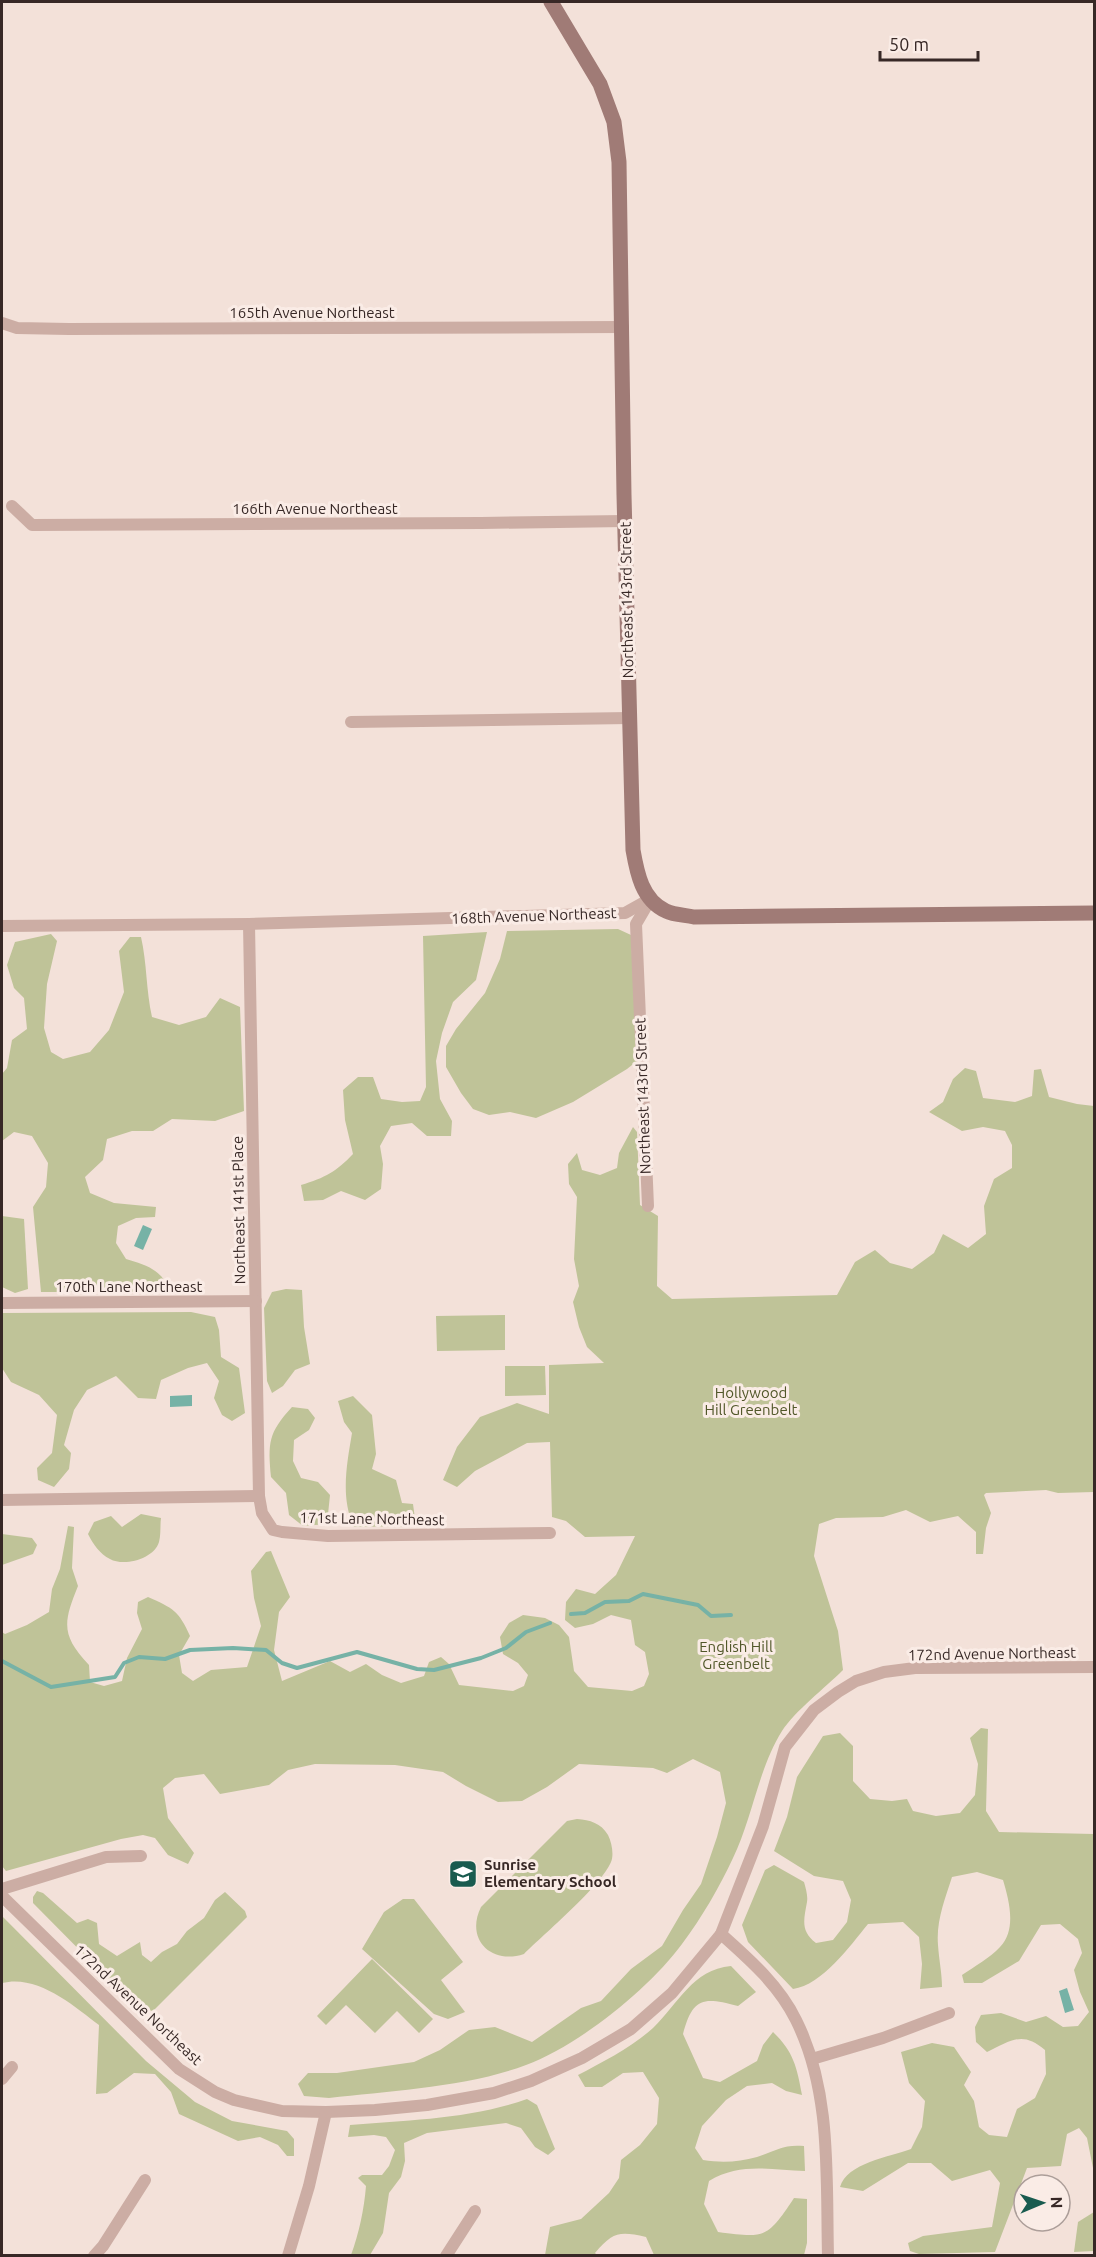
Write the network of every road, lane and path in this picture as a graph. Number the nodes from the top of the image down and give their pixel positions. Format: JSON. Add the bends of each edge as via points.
{"nodes":[{"id":1,"x":551,"y":2,"type":"edge"},
{"id":2,"x":2,"y":323,"type":"edge"},
{"id":3,"x":623,"y":327,"type":"junction"},
{"id":4,"x":12,"y":506,"type":"dead end"},
{"id":5,"x":625,"y":520,"type":"junction"},
{"id":6,"x":630,"y":718,"type":"junction"},
{"id":7,"x":351,"y":722,"type":"dead end"},
{"id":8,"x":650,"y":899,"type":"junction"},
{"id":9,"x":1095,"y":913,"type":"edge"},
{"id":10,"x":249,"y":924,"type":"junction"},
{"id":11,"x":2,"y":926,"type":"edge"},
{"id":12,"x":648,"y":1206,"type":"dead end"},
{"id":13,"x":256,"y":1301,"type":"junction"},
{"id":14,"x":2,"y":1303,"type":"edge"},
{"id":15,"x":259,"y":1496,"type":"junction"},
{"id":16,"x":2,"y":1500,"type":"edge"},
{"id":17,"x":550,"y":1533,"type":"dead end"},
{"id":18,"x":1095,"y":1667,"type":"edge"},
{"id":19,"x":141,"y":1856,"type":"dead end"},
{"id":20,"x":2,"y":1889,"type":"edge"},
{"id":21,"x":2,"y":1896,"type":"edge"},
{"id":22,"x":720,"y":1934,"type":"junction"},
{"id":23,"x":949,"y":2013,"type":"dead end"},
{"id":24,"x":812,"y":2059,"type":"junction"},
{"id":25,"x":12,"y":2067,"type":"dead end"},
{"id":26,"x":2,"y":2079,"type":"edge"},
{"id":27,"x":326,"y":2112,"type":"junction"},
{"id":28,"x":145,"y":2180,"type":"dead end"},
{"id":29,"x":475,"y":2211,"type":"dead end"},
{"id":30,"x":94,"y":2256,"type":"edge"},
{"id":31,"x":288,"y":2256,"type":"edge"},
{"id":32,"x":446,"y":2256,"type":"edge"},
{"id":33,"x":828,"y":2256,"type":"edge"}],
"edges":[{"from":1,"to":3,"type":"street","name":"Northeast 143rd Street","via":[[600,84],[614,122],[620,162]]},
{"from":2,"to":3,"type":"street","name":"165th Avenue Northeast","via":[[17,328],[69,329]]},
{"from":3,"to":5,"type":"street","name":"Northeast 143rd Street"},
{"from":4,"to":5,"type":"street","name":"166th Avenue Northeast","via":[[32,525]]},
{"from":5,"to":6,"type":"street","name":"Northeast 143rd Street"},
{"from":6,"to":7,"type":"street"},
{"from":6,"to":8,"type":"street","name":"Northeast 143rd Street","via":[[633,850],[639,881]]},
{"from":8,"to":9,"type":"street","via":[[666,911],[694,917]]},
{"from":8,"to":10,"type":"street","name":"168th Avenue Northeast","via":[[625,913]]},
{"from":8,"to":12,"type":"street","name":"Northeast 143rd Street","via":[[636,924]]},
{"from":10,"to":11,"type":"street","name":"168th Avenue Northeast"},
{"from":10,"to":13,"type":"street","name":"Northeast 141st Place"},
{"from":13,"to":14,"type":"street","name":"170th Lane Northeast"},
{"from":13,"to":15,"type":"street","name":"Northeast 141st Place"},
{"from":15,"to":16,"type":"street"},
{"from":15,"to":17,"type":"street","name":"171st Lane Northeast","via":[[262,1513],[273,1530],[282,1532],[328,1536]]},
{"from":18,"to":22,"type":"street","name":"172nd Avenue Northeast","via":[[915,1668],[884,1672],[838,1692],[814,1710],[785,1747],[763,1826]]},
{"from":19,"to":20,"type":"street","via":[[106,1857]]},
{"from":21,"to":27,"type":"street","name":"172nd Avenue Northeast","via":[[179,2068],[215,2092],[282,2111]]},
{"from":22,"to":24,"type":"street","via":[[755,1964],[778,1992],[796,2019]]},
{"from":22,"to":27,"type":"street","name":"172nd Avenue Northeast","via":[[672,1993],[631,2029],[582,2058],[494,2093],[428,2105]]},
{"from":23,"to":24,"type":"street"},
{"from":24,"to":33,"type":"street","via":[[823,2116]]},
{"from":25,"to":26,"type":"street"},
{"from":27,"to":31,"type":"street"},
{"from":28,"to":30,"type":"street"},
{"from":29,"to":32,"type":"street"}]}
